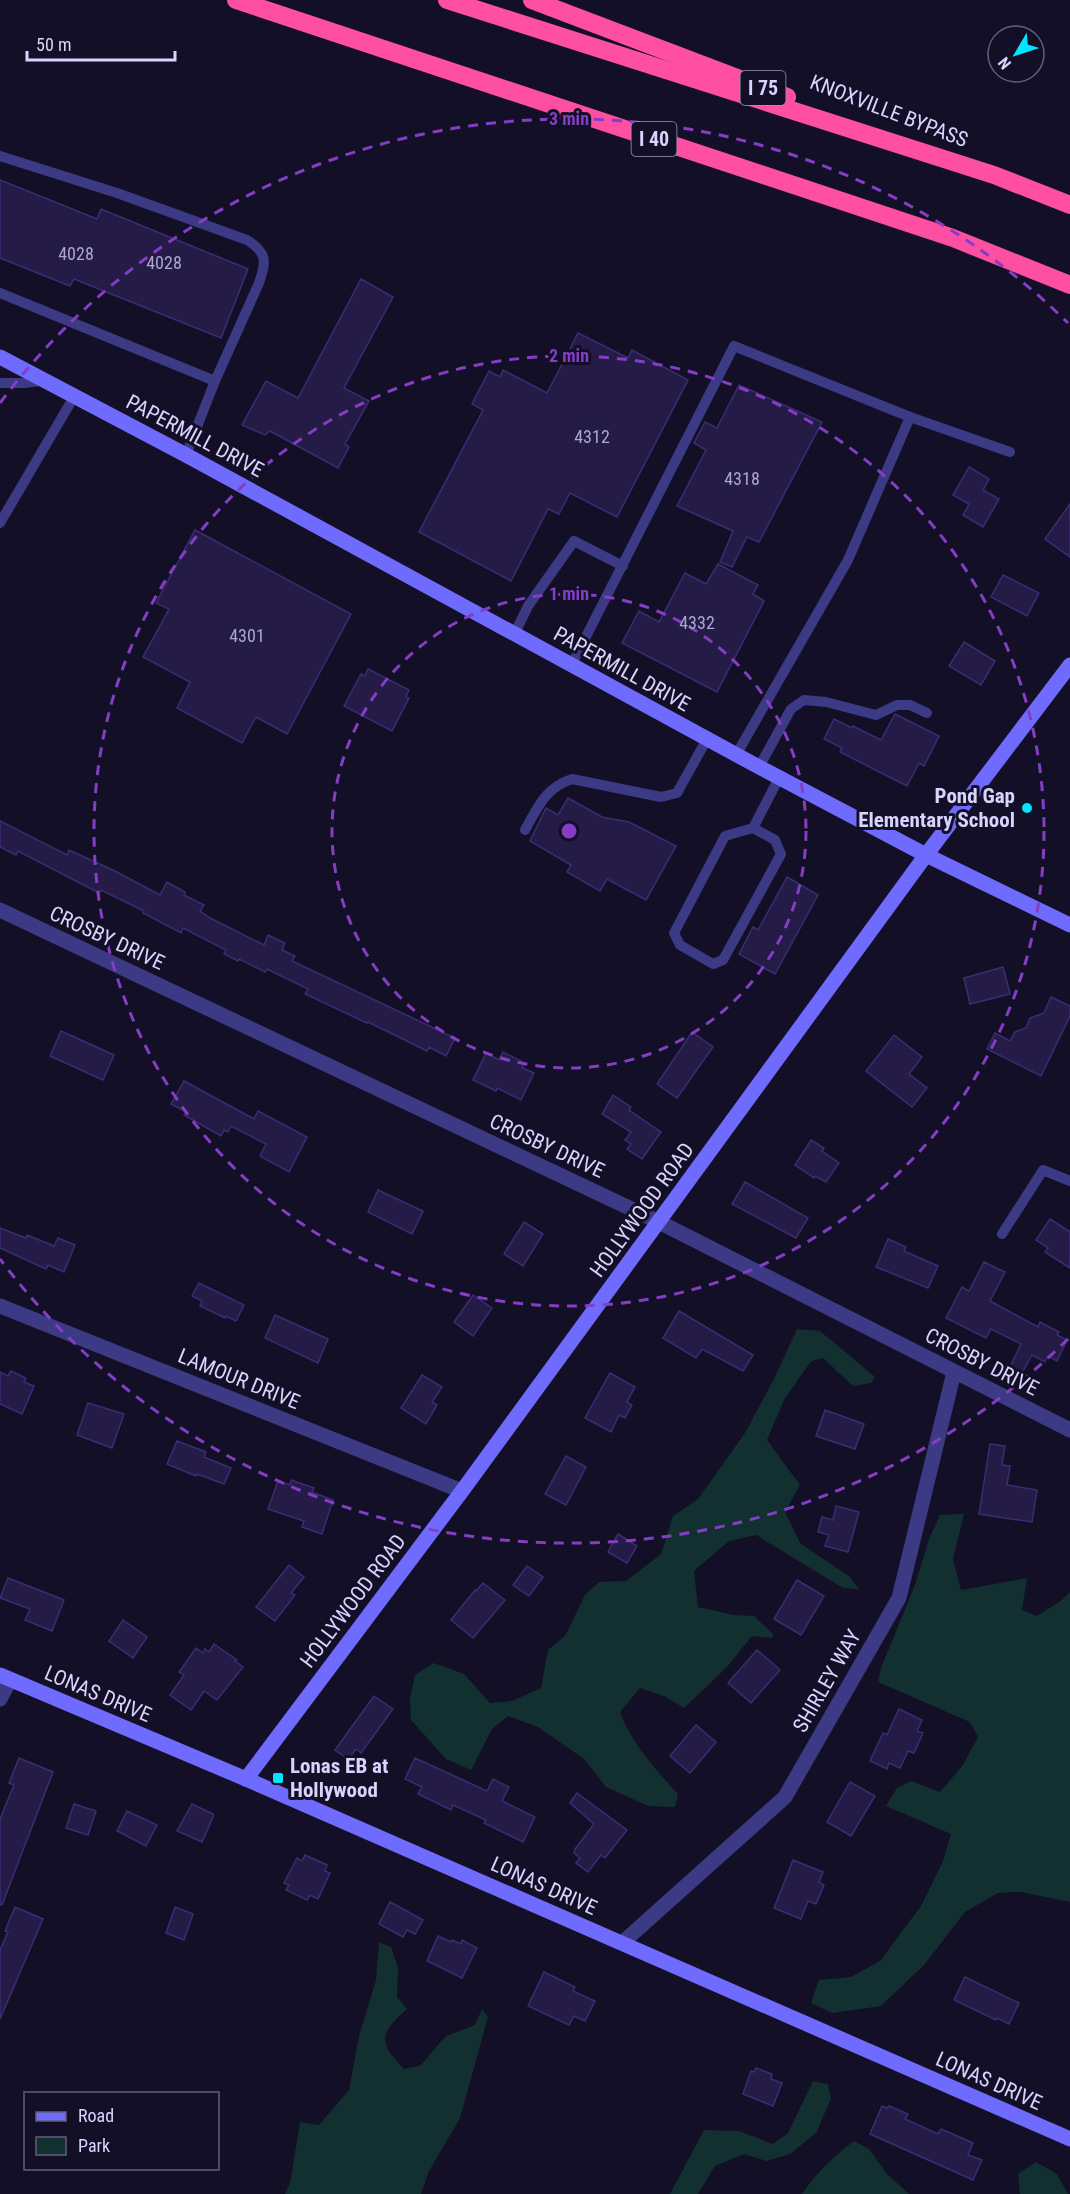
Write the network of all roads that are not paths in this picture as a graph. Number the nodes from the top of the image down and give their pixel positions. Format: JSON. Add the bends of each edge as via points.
{"nodes":[{"id":1,"x":236,"y":0,"type":"edge"},
{"id":2,"x":447,"y":0,"type":"edge"},
{"id":3,"x":532,"y":0,"type":"edge"},
{"id":4,"x":0,"y":156,"type":"edge"},
{"id":5,"x":994,"y":175,"type":"junction"},
{"id":6,"x":1070,"y":205,"type":"edge"},
{"id":7,"x":1070,"y":285,"type":"edge"},
{"id":8,"x":0,"y":293,"type":"edge"},
{"id":9,"x":0,"y":357,"type":"edge"},
{"id":10,"x":46,"y":380,"type":"junction"},
{"id":11,"x":215,"y":381,"type":"junction"},
{"id":12,"x":0,"y":383,"type":"edge"},
{"id":13,"x":75,"y":395,"type":"junction"},
{"id":14,"x":910,"y":417,"type":"junction"},
{"id":15,"x":1010,"y":452,"type":"dead end"},
{"id":16,"x":186,"y":455,"type":"junction"},
{"id":17,"x":4,"y":505,"type":"edge"},
{"id":18,"x":0,"y":523,"type":"edge"},
{"id":19,"x":623,"y":566,"type":"junction"},
{"id":20,"x":515,"y":633,"type":"junction"},
{"id":21,"x":1070,"y":665,"type":"edge"},
{"id":22,"x":571,"y":666,"type":"junction"},
{"id":23,"x":927,"y":713,"type":"dead end"},
{"id":24,"x":707,"y":739,"type":"junction"},
{"id":25,"x":735,"y":754,"type":"junction"},
{"id":26,"x":759,"y":767,"type":"junction"},
{"id":27,"x":779,"y":778,"type":"junction"},
{"id":28,"x":753,"y":828,"type":"junction"},
{"id":29,"x":525,"y":830,"type":"dead end"},
{"id":30,"x":926,"y":855,"type":"junction"},
{"id":31,"x":0,"y":910,"type":"edge"},
{"id":32,"x":0,"y":922,"type":"edge"},
{"id":33,"x":29,"y":924,"type":"junction"},
{"id":34,"x":1070,"y":925,"type":"edge"},
{"id":35,"x":1070,"y":1181,"type":"edge"},
{"id":36,"x":659,"y":1222,"type":"junction"},
{"id":37,"x":1002,"y":1233,"type":"dead end"},
{"id":38,"x":0,"y":1306,"type":"edge"},
{"id":39,"x":954,"y":1372,"type":"junction"},
{"id":40,"x":1070,"y":1430,"type":"edge"},
{"id":41,"x":462,"y":1491,"type":"junction"},
{"id":42,"x":5,"y":1677,"type":"edge"},
{"id":43,"x":0,"y":1699,"type":"edge"},
{"id":44,"x":246,"y":1779,"type":"junction"},
{"id":45,"x":622,"y":1943,"type":"junction"},
{"id":46,"x":1070,"y":2139,"type":"edge"}],
"edges":[{"from":1,"to":7,"type":"highway","number":"I 40","via":[[953,238]]},
{"from":2,"to":5,"type":"highway"},
{"from":3,"to":5,"type":"highway","name":"KNOXVILLE BYPASS","number":"I 75"},
{"from":4,"to":11,"type":"lane","via":[[117,193],[258,247],[265,266],[260,283]]},
{"from":5,"to":6,"type":"highway"},
{"from":8,"to":11,"type":"lane"},
{"from":9,"to":10,"type":"street","name":"PAPERMILL DRIVE"},
{"from":10,"to":12,"type":"lane"},
{"from":10,"to":13,"type":"street","name":"PAPERMILL DRIVE"},
{"from":11,"to":16,"type":"lane"},
{"from":13,"to":16,"type":"street","name":"PAPERMILL DRIVE"},
{"from":13,"to":17,"type":"lane"},
{"from":14,"to":15,"type":"lane"},
{"from":14,"to":19,"type":"lane","via":[[734,346]]},
{"from":14,"to":25,"type":"lane","via":[[848,560]]},
{"from":16,"to":20,"type":"street","name":"PAPERMILL DRIVE"},
{"from":17,"to":18,"type":"lane"},
{"from":19,"to":20,"type":"lane","via":[[574,541],[528,606]]},
{"from":19,"to":22,"type":"lane"},
{"from":20,"to":22,"type":"street","name":"PAPERMILL DRIVE"},
{"from":21,"to":30,"type":"street","name":"HOLLYWOOD ROAD"},
{"from":22,"to":24,"type":"street","name":"PAPERMILL DRIVE"},
{"from":23,"to":26,"type":"lane","via":[[910,705],[897,705],[876,715],[804,700],[791,709]]},
{"from":24,"to":25,"type":"street","name":"PAPERMILL DRIVE"},
{"from":24,"to":29,"type":"lane","via":[[677,793],[661,797],[572,779],[559,783],[546,794]]},
{"from":25,"to":26,"type":"street","name":"PAPERMILL DRIVE"},
{"from":26,"to":27,"type":"street","name":"PAPERMILL DRIVE"},
{"from":27,"to":28,"type":"lane"},
{"from":27,"to":30,"type":"street","name":"PAPERMILL DRIVE"},
{"from":28,"to":28,"type":"lane","via":[[725,836],[674,933],[680,945],[712,964],[723,960],[781,854],[775,840]]},
{"from":30,"to":34,"type":"street","name":"PAPERMILL DRIVE"},
{"from":30,"to":36,"type":"street","name":"HOLLYWOOD ROAD"},
{"from":31,"to":33,"type":"street","name":"CROSBY DRIVE"},
{"from":32,"to":33,"type":"street"},
{"from":33,"to":36,"type":"street","name":"CROSBY DRIVE"},
{"from":35,"to":37,"type":"lane","via":[[1043,1170]]},
{"from":36,"to":39,"type":"street","name":"CROSBY DRIVE"},
{"from":36,"to":41,"type":"street","name":"HOLLYWOOD ROAD"},
{"from":38,"to":41,"type":"street","name":"LAMOUR DRIVE"},
{"from":39,"to":40,"type":"street","name":"CROSBY DRIVE"},
{"from":39,"to":45,"type":"street","name":"SHIRLEY WAY","via":[[899,1598],[785,1797]]},
{"from":41,"to":44,"type":"street","name":"HOLLYWOOD ROAD"},
{"from":42,"to":43,"type":"street"},
{"from":42,"to":44,"type":"street","name":"LONAS DRIVE"},
{"from":44,"to":45,"type":"street","name":"LONAS DRIVE"},
{"from":45,"to":46,"type":"street","name":"LONAS DRIVE"}]}
